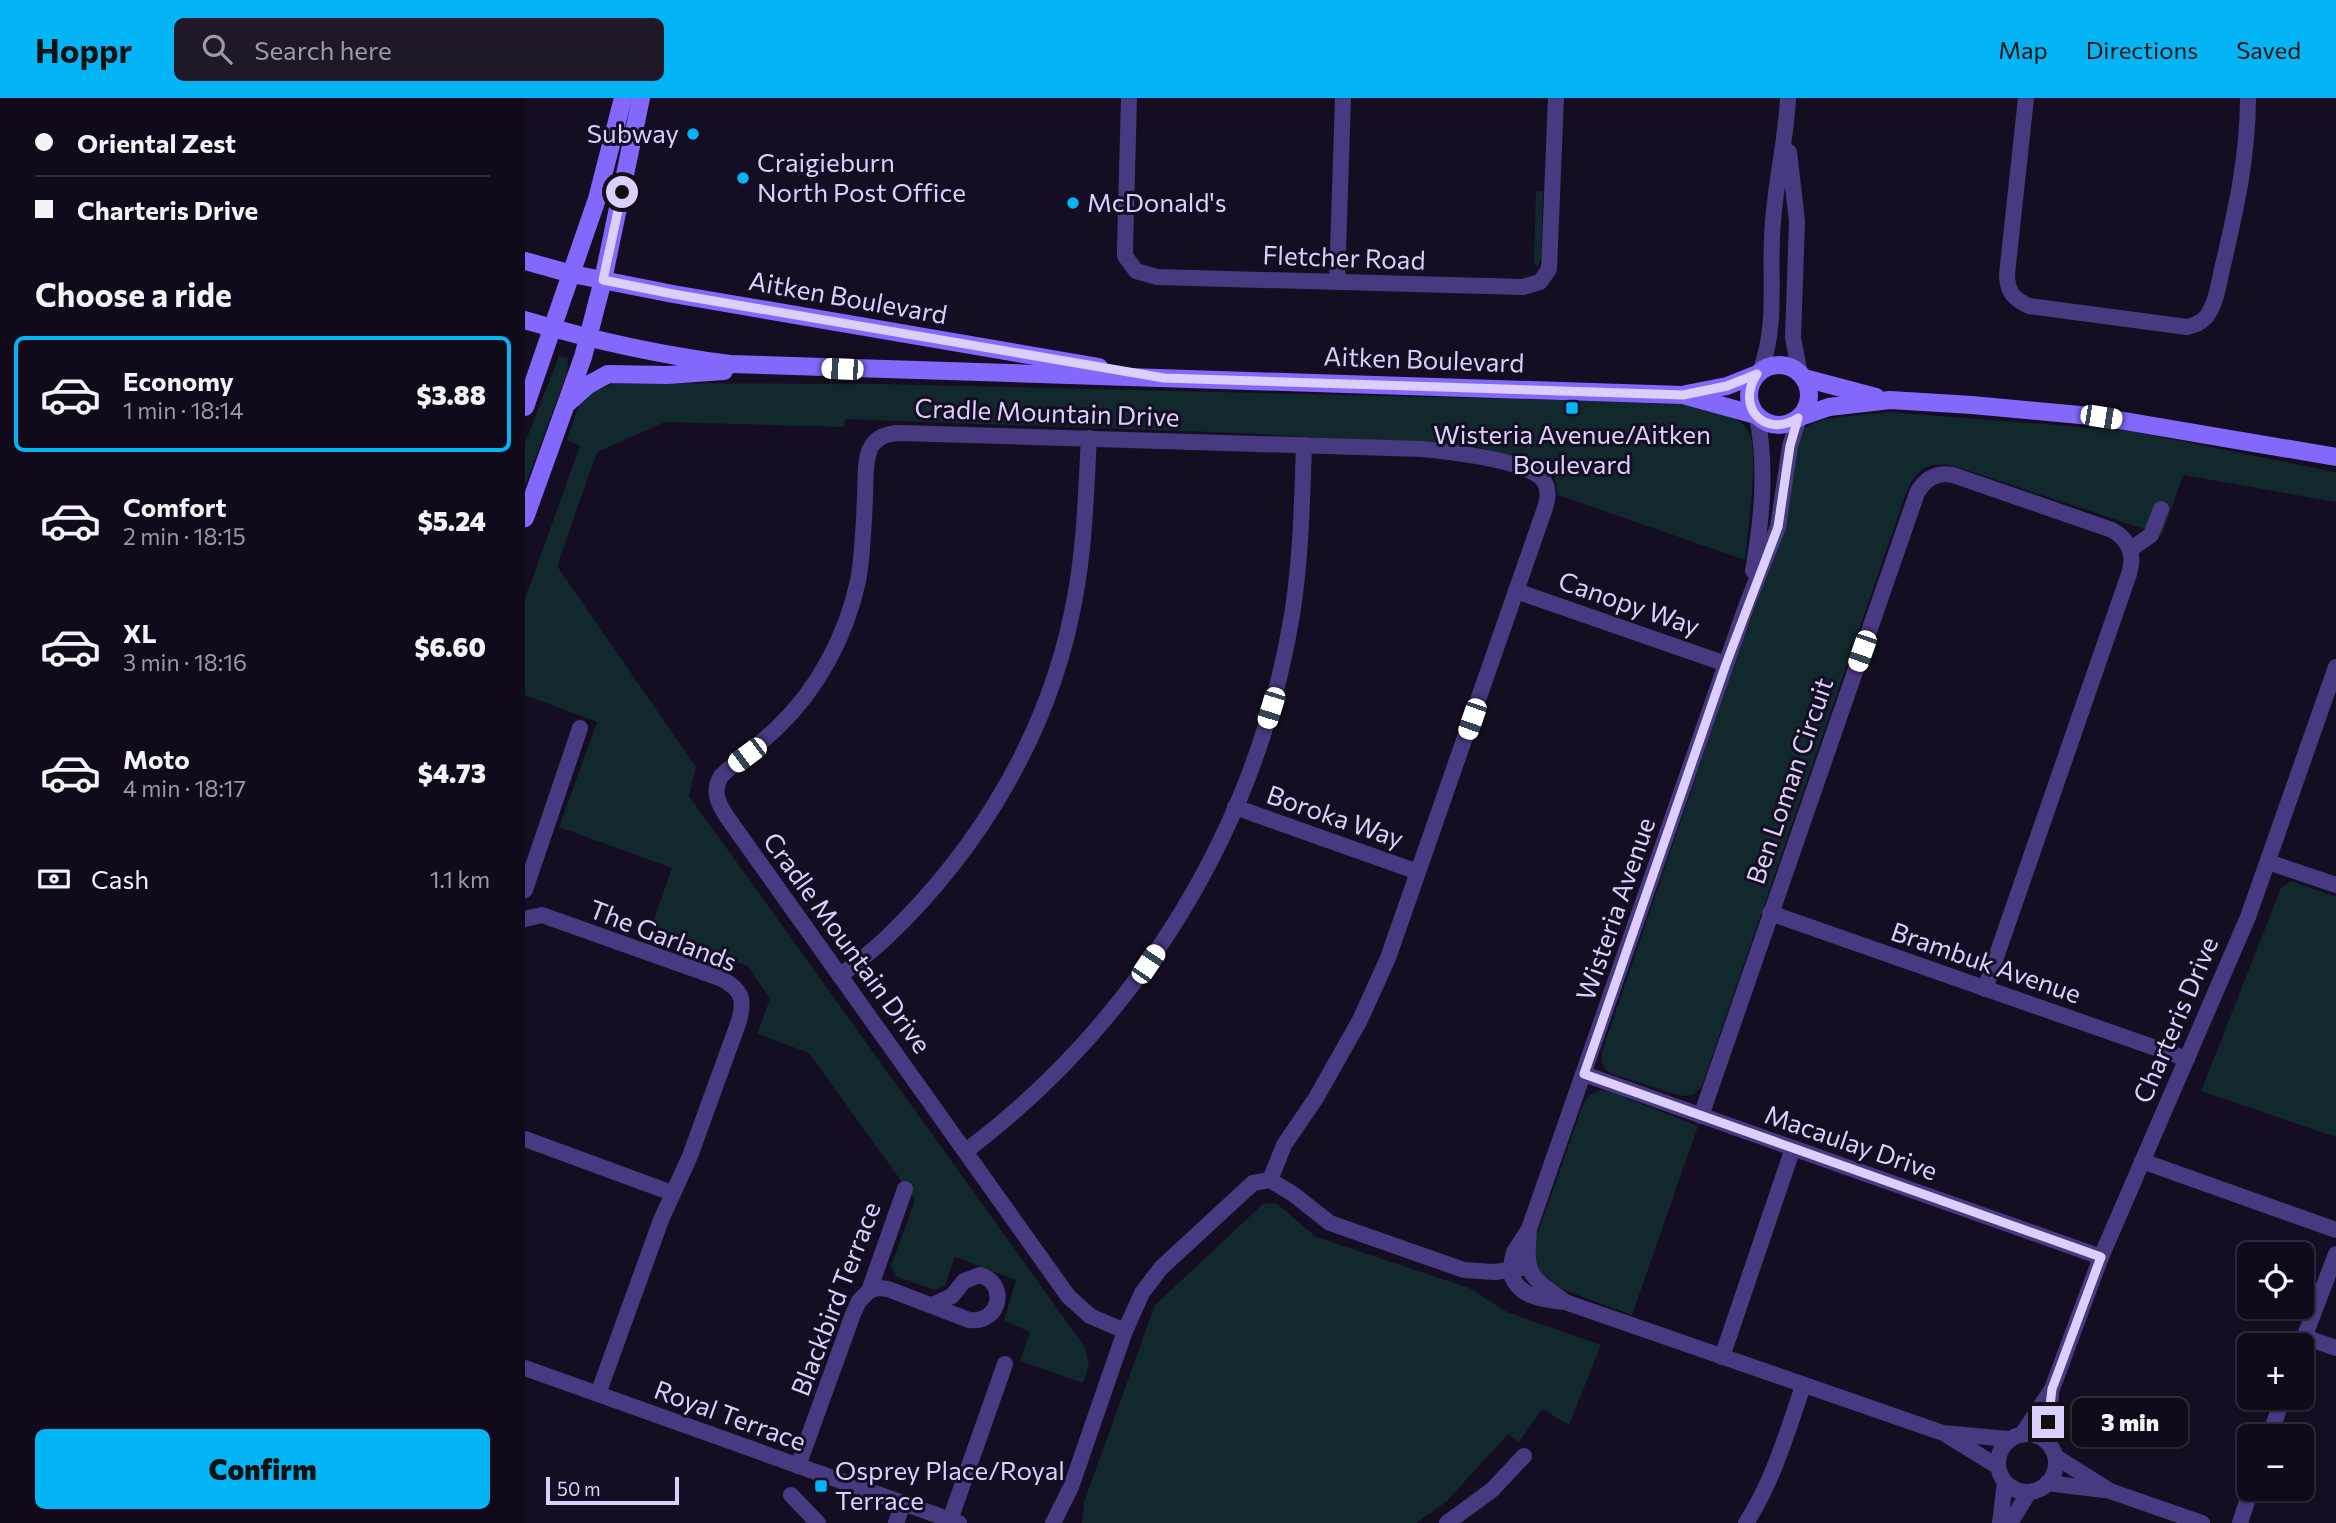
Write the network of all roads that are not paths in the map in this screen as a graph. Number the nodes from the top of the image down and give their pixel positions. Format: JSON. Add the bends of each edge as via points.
{"nodes":[{"id":1,"x":623,"y":98,"type":"edge"},
{"id":2,"x":641,"y":98,"type":"edge"},
{"id":3,"x":1129,"y":98,"type":"edge"},
{"id":4,"x":1343,"y":98,"type":"edge"},
{"id":5,"x":1556,"y":98,"type":"edge"},
{"id":6,"x":1788,"y":98,"type":"edge"},
{"id":7,"x":2026,"y":98,"type":"edge"},
{"id":8,"x":2248,"y":98,"type":"edge"},
{"id":9,"x":1787,"y":129,"type":"junction"},
{"id":10,"x":525,"y":261,"type":"edge"},
{"id":11,"x":572,"y":274,"type":"junction"},
{"id":12,"x":603,"y":280,"type":"junction"},
{"id":13,"x":1337,"y":282,"type":"junction"},
{"id":14,"x":525,"y":320,"type":"edge"},
{"id":15,"x":554,"y":328,"type":"junction"},
{"id":16,"x":587,"y":337,"type":"junction"},
{"id":17,"x":794,"y":367,"type":"junction"},
{"id":18,"x":1758,"y":373,"type":"junction"},
{"id":19,"x":1802,"y":376,"type":"junction"},
{"id":20,"x":1164,"y":378,"type":"junction"},
{"id":21,"x":1683,"y":395,"type":"junction"},
{"id":22,"x":1890,"y":400,"type":"junction"},
{"id":23,"x":567,"y":403,"type":"junction"},
{"id":24,"x":525,"y":407,"type":"edge"},
{"id":25,"x":1756,"y":416,"type":"junction"},
{"id":26,"x":1799,"y":417,"type":"junction"},
{"id":27,"x":1089,"y":438,"type":"junction"},
{"id":28,"x":1304,"y":445,"type":"junction"},
{"id":29,"x":2335,"y":458,"type":"edge"},
{"id":30,"x":2161,"y":509,"type":"dead end"},
{"id":31,"x":525,"y":518,"type":"edge"},
{"id":32,"x":2131,"y":550,"type":"junction"},
{"id":33,"x":1516,"y":592,"type":"junction"},
{"id":34,"x":1747,"y":604,"type":"junction"},
{"id":35,"x":1726,"y":664,"type":"junction"},
{"id":36,"x":2336,"y":667,"type":"edge"},
{"id":37,"x":580,"y":728,"type":"dead end"},
{"id":38,"x":1235,"y":807,"type":"junction"},
{"id":39,"x":2268,"y":862,"type":"junction"},
{"id":40,"x":1418,"y":872,"type":"junction"},
{"id":41,"x":2336,"y":885,"type":"edge"},
{"id":42,"x":525,"y":890,"type":"edge"},
{"id":43,"x":525,"y":898,"type":"edge"},
{"id":44,"x":1770,"y":913,"type":"junction"},
{"id":45,"x":526,"y":918,"type":"edge"},
{"id":46,"x":840,"y":976,"type":"junction"},
{"id":47,"x":1985,"y":989,"type":"junction"},
{"id":48,"x":2187,"y":1059,"type":"junction"},
{"id":49,"x":1584,"y":1074,"type":"junction"},
{"id":50,"x":1701,"y":1116,"type":"junction"},
{"id":51,"x":525,"y":1139,"type":"edge"},
{"id":52,"x":1793,"y":1148,"type":"junction"},
{"id":53,"x":966,"y":1151,"type":"junction"},
{"id":54,"x":2143,"y":1161,"type":"junction"},
{"id":55,"x":1270,"y":1180,"type":"junction"},
{"id":56,"x":905,"y":1189,"type":"dead end"},
{"id":57,"x":672,"y":1193,"type":"junction"},
{"id":58,"x":1529,"y":1229,"type":"junction"},
{"id":59,"x":2336,"y":1230,"type":"edge"},
{"id":60,"x":2336,"y":1254,"type":"edge"},
{"id":61,"x":2101,"y":1257,"type":"junction"},
{"id":62,"x":1528,"y":1267,"type":"junction"},
{"id":63,"x":1510,"y":1270,"type":"junction"},
{"id":64,"x":869,"y":1291,"type":"junction"},
{"id":65,"x":1566,"y":1303,"type":"junction"},
{"id":66,"x":932,"y":1305,"type":"dead end"},
{"id":67,"x":1125,"y":1331,"type":"junction"},
{"id":68,"x":2306,"y":1333,"type":"edge"},
{"id":69,"x":2314,"y":1343,"type":"edge"},
{"id":70,"x":2336,"y":1348,"type":"edge"},
{"id":71,"x":1721,"y":1357,"type":"junction"},
{"id":72,"x":1005,"y":1364,"type":"dead end"},
{"id":73,"x":525,"y":1368,"type":"edge"},
{"id":74,"x":1803,"y":1386,"type":"junction"},
{"id":75,"x":2052,"y":1389,"type":"junction"},
{"id":76,"x":598,"y":1394,"type":"junction"},
{"id":77,"x":1943,"y":1433,"type":"junction"},
{"id":78,"x":2016,"y":1436,"type":"junction"},
{"id":79,"x":2046,"y":1441,"type":"junction"},
{"id":80,"x":1524,"y":1456,"type":"dead end"},
{"id":81,"x":2056,"y":1457,"type":"junction"},
{"id":82,"x":798,"y":1466,"type":"junction"},
{"id":83,"x":1997,"y":1466,"type":"junction"},
{"id":84,"x":2005,"y":1482,"type":"junction"},
{"id":85,"x":2047,"y":1483,"type":"junction"},
{"id":86,"x":1072,"y":1487,"type":"junction"},
{"id":87,"x":2110,"y":1491,"type":"junction"},
{"id":88,"x":2029,"y":1492,"type":"junction"},
{"id":89,"x":791,"y":1495,"type":"dead end"},
{"id":90,"x":2247,"y":1501,"type":"edge"},
{"id":91,"x":904,"y":1503,"type":"junction"},
{"id":92,"x":955,"y":1521,"type":"edge"},
{"id":93,"x":818,"y":1523,"type":"edge"},
{"id":94,"x":896,"y":1523,"type":"edge"},
{"id":95,"x":1053,"y":1523,"type":"edge"},
{"id":96,"x":1067,"y":1523,"type":"edge"},
{"id":97,"x":1447,"y":1523,"type":"edge"},
{"id":98,"x":1746,"y":1523,"type":"edge"},
{"id":99,"x":2000,"y":1523,"type":"edge"},
{"id":100,"x":2010,"y":1523,"type":"edge"},
{"id":101,"x":2201,"y":1523,"type":"edge"},
{"id":102,"x":2239,"y":1523,"type":"edge"}],
"edges":[{"from":1,"to":11,"type":"main road","via":[[605,174]]},
{"from":2,"to":12,"type":"main road"},
{"from":3,"to":13,"type":"street","name":"Fletcher Road","via":[[1125,256],[1136,271],[1157,277]]},
{"from":4,"to":13,"type":"street"},
{"from":5,"to":13,"type":"street","name":"Fletcher Road","via":[[1551,257],[1540,282],[1523,287]]},
{"from":6,"to":9,"type":"street"},
{"from":7,"to":8,"type":"street","via":[[2007,274],[2011,295],[2029,306],[2187,327],[2204,319],[2215,297],[2242,176]]},
{"from":9,"to":18,"type":"street","via":[[1773,222],[1770,339]]},
{"from":9,"to":19,"type":"street","via":[[1797,221],[1793,338]]},
{"from":10,"to":11,"type":"main road","name":"Aitken Boulevard"},
{"from":11,"to":12,"type":"main road","name":"Aitken Boulevard"},
{"from":11,"to":15,"type":"main road"},
{"from":12,"to":16,"type":"main road"},
{"from":12,"to":20,"type":"main road","name":"Aitken Boulevard"},
{"from":14,"to":15,"type":"main road","name":"Aitken Boulevard"},
{"from":15,"to":16,"type":"main road","name":"Aitken Boulevard"},
{"from":15,"to":24,"type":"main road"},
{"from":16,"to":17,"type":"main road","name":"Aitken Boulevard","via":[[695,359]]},
{"from":16,"to":23,"type":"main road"},
{"from":17,"to":20,"type":"main road","name":"Aitken Boulevard"},
{"from":17,"to":23,"type":"main road","via":[[608,374]]},
{"from":18,"to":19,"type":"main road","via":[[1776,365]]},
{"from":18,"to":21,"type":"main road","name":"Aitken Boulevard","via":[[1727,386]]},
{"from":18,"to":25,"type":"main road","via":[[1749,399]]},
{"from":19,"to":22,"type":"main road"},
{"from":19,"to":26,"type":"main road","via":[[1809,394]]},
{"from":20,"to":21,"type":"main road","name":"Aitken Boulevard"},
{"from":21,"to":25,"type":"main road","name":"Aitken Boulevard"},
{"from":22,"to":26,"type":"main road","via":[[1829,407]]},
{"from":22,"to":29,"type":"main road","via":[[2101,417]]},
{"from":23,"to":31,"type":"main road"},
{"from":25,"to":26,"type":"main road","via":[[1773,425]]},
{"from":25,"to":34,"type":"street","name":"Wisteria Avenue","via":[[1763,445],[1762,486]]},
{"from":26,"to":34,"type":"street","name":"Wisteria Avenue","via":[[1778,527]]},
{"from":27,"to":28,"type":"street","name":"Cradle Mountain Drive"},
{"from":27,"to":46,"type":"street","via":[[1086,511],[1067,638],[1027,747],[991,812],[936,887],[883,942]]},
{"from":27,"to":46,"type":"street","name":"Cradle Mountain Drive","via":[[891,433],[881,436],[870,450],[860,568],[831,656],[800,705],[721,776],[716,789],[727,817]]},
{"from":28,"to":33,"type":"street","name":"Cradle Mountain Drive","via":[[1443,451],[1534,472],[1547,486],[1548,500]]},
{"from":28,"to":38,"type":"street","via":[[1292,615],[1271,708]]},
{"from":30,"to":32,"type":"street","via":[[2151,535]]},
{"from":32,"to":44,"type":"street","name":"Ben Loman Circuit","via":[[2112,530],[1953,475],[1939,474],[1926,481],[1917,493]]},
{"from":32,"to":47,"type":"street","via":[[2129,574]]},
{"from":33,"to":35,"type":"street","name":"Canopy Way"},
{"from":33,"to":40,"type":"street","name":"Cradle Mountain Drive"},
{"from":34,"to":35,"type":"street","name":"Wisteria Avenue"},
{"from":35,"to":49,"type":"street","name":"Wisteria Avenue"},
{"from":36,"to":39,"type":"street","name":"Charteris Drive"},
{"from":37,"to":42,"type":"street"},
{"from":38,"to":40,"type":"street","name":"Boroka Way"},
{"from":38,"to":53,"type":"street","via":[[1195,892],[1119,1002],[1052,1078]]},
{"from":39,"to":41,"type":"street"},
{"from":39,"to":48,"type":"street","name":"Charteris Drive"},
{"from":40,"to":55,"type":"street","name":"Cradle Mountain Drive","via":[[1360,1020],[1284,1144]]},
{"from":43,"to":45,"type":"street"},
{"from":44,"to":47,"type":"street","name":"Brambuk Avenue"},
{"from":44,"to":50,"type":"street","name":"Ben Loman Circuit"},
{"from":45,"to":57,"type":"street","name":"The Garlands","via":[[542,915],[722,979],[739,992],[739,1021]]},
{"from":46,"to":53,"type":"street","name":"Cradle Mountain Drive"},
{"from":47,"to":48,"type":"street","name":"Brambuk Avenue"},
{"from":48,"to":54,"type":"street","name":"Charteris Drive"},
{"from":49,"to":50,"type":"street","name":"Macaulay Drive"},
{"from":49,"to":58,"type":"street","name":"Wisteria Avenue"},
{"from":50,"to":52,"type":"street","name":"Macaulay Drive"},
{"from":51,"to":57,"type":"street"},
{"from":52,"to":61,"type":"street","name":"Macaulay Drive"},
{"from":52,"to":71,"type":"street"},
{"from":53,"to":67,"type":"street","name":"Cradle Mountain Drive","via":[[1068,1296],[1090,1316]]},
{"from":54,"to":59,"type":"street"},
{"from":54,"to":61,"type":"street","name":"Charteris Drive"},
{"from":55,"to":63,"type":"street","via":[[1340,1228],[1464,1270]]},
{"from":55,"to":67,"type":"street","via":[[1245,1188],[1161,1268],[1142,1293]]},
{"from":56,"to":64,"type":"street","name":"Blackbird Terrace"},
{"from":57,"to":76,"type":"street","name":"The Garlands"},
{"from":58,"to":62,"type":"street","name":"Wisteria Avenue"},
{"from":58,"to":63,"type":"street","name":"Wisteria Avenue","via":[[1514,1252]]},
{"from":60,"to":68,"type":"street"},
{"from":61,"to":75,"type":"street","name":"Charteris Drive"},
{"from":62,"to":63,"type":"street"},
{"from":62,"to":65,"type":"street","via":[[1537,1282]]},
{"from":63,"to":65,"type":"street","via":[[1525,1293]]},
{"from":64,"to":66,"type":"street","via":[[888,1289]]},
{"from":64,"to":82,"type":"street","name":"Blackbird Terrace","via":[[853,1314]]},
{"from":65,"to":71,"type":"street"},
{"from":67,"to":86,"type":"street"},
{"from":69,"to":70,"type":"street"},
{"from":71,"to":74,"type":"street"},
{"from":72,"to":92,"type":"street"},
{"from":73,"to":76,"type":"street","name":"Royal Terrace"},
{"from":74,"to":77,"type":"street"},
{"from":74,"to":98,"type":"street","via":[[1774,1470]]},
{"from":75,"to":78,"type":"street","name":"Charteris Drive"},
{"from":75,"to":79,"type":"street","name":"Charteris Drive"},
{"from":76,"to":82,"type":"street","name":"Royal Terrace"},
{"from":77,"to":78,"type":"street"},
{"from":77,"to":83,"type":"street"},
{"from":78,"to":79,"type":"street","via":[[2040,1436]]},
{"from":78,"to":83,"type":"street","via":[[1998,1456]]},
{"from":79,"to":81,"type":"street"},
{"from":80,"to":97,"type":"street","via":[[1492,1490]]},
{"from":81,"to":85,"type":"street"},
{"from":81,"to":87,"type":"street"},
{"from":82,"to":91,"type":"street","name":"Royal Terrace"},
{"from":83,"to":84,"type":"street"},
{"from":84,"to":88,"type":"street"},
{"from":84,"to":99,"type":"street"},
{"from":85,"to":87,"type":"street"},
{"from":85,"to":88,"type":"street"},
{"from":86,"to":95,"type":"street"},
{"from":86,"to":96,"type":"street"},
{"from":87,"to":101,"type":"street"},
{"from":88,"to":100,"type":"street"},
{"from":89,"to":93,"type":"street"},
{"from":90,"to":102,"type":"street"},
{"from":91,"to":92,"type":"street","name":"Royal Terrace"},
{"from":91,"to":94,"type":"street"}]}
